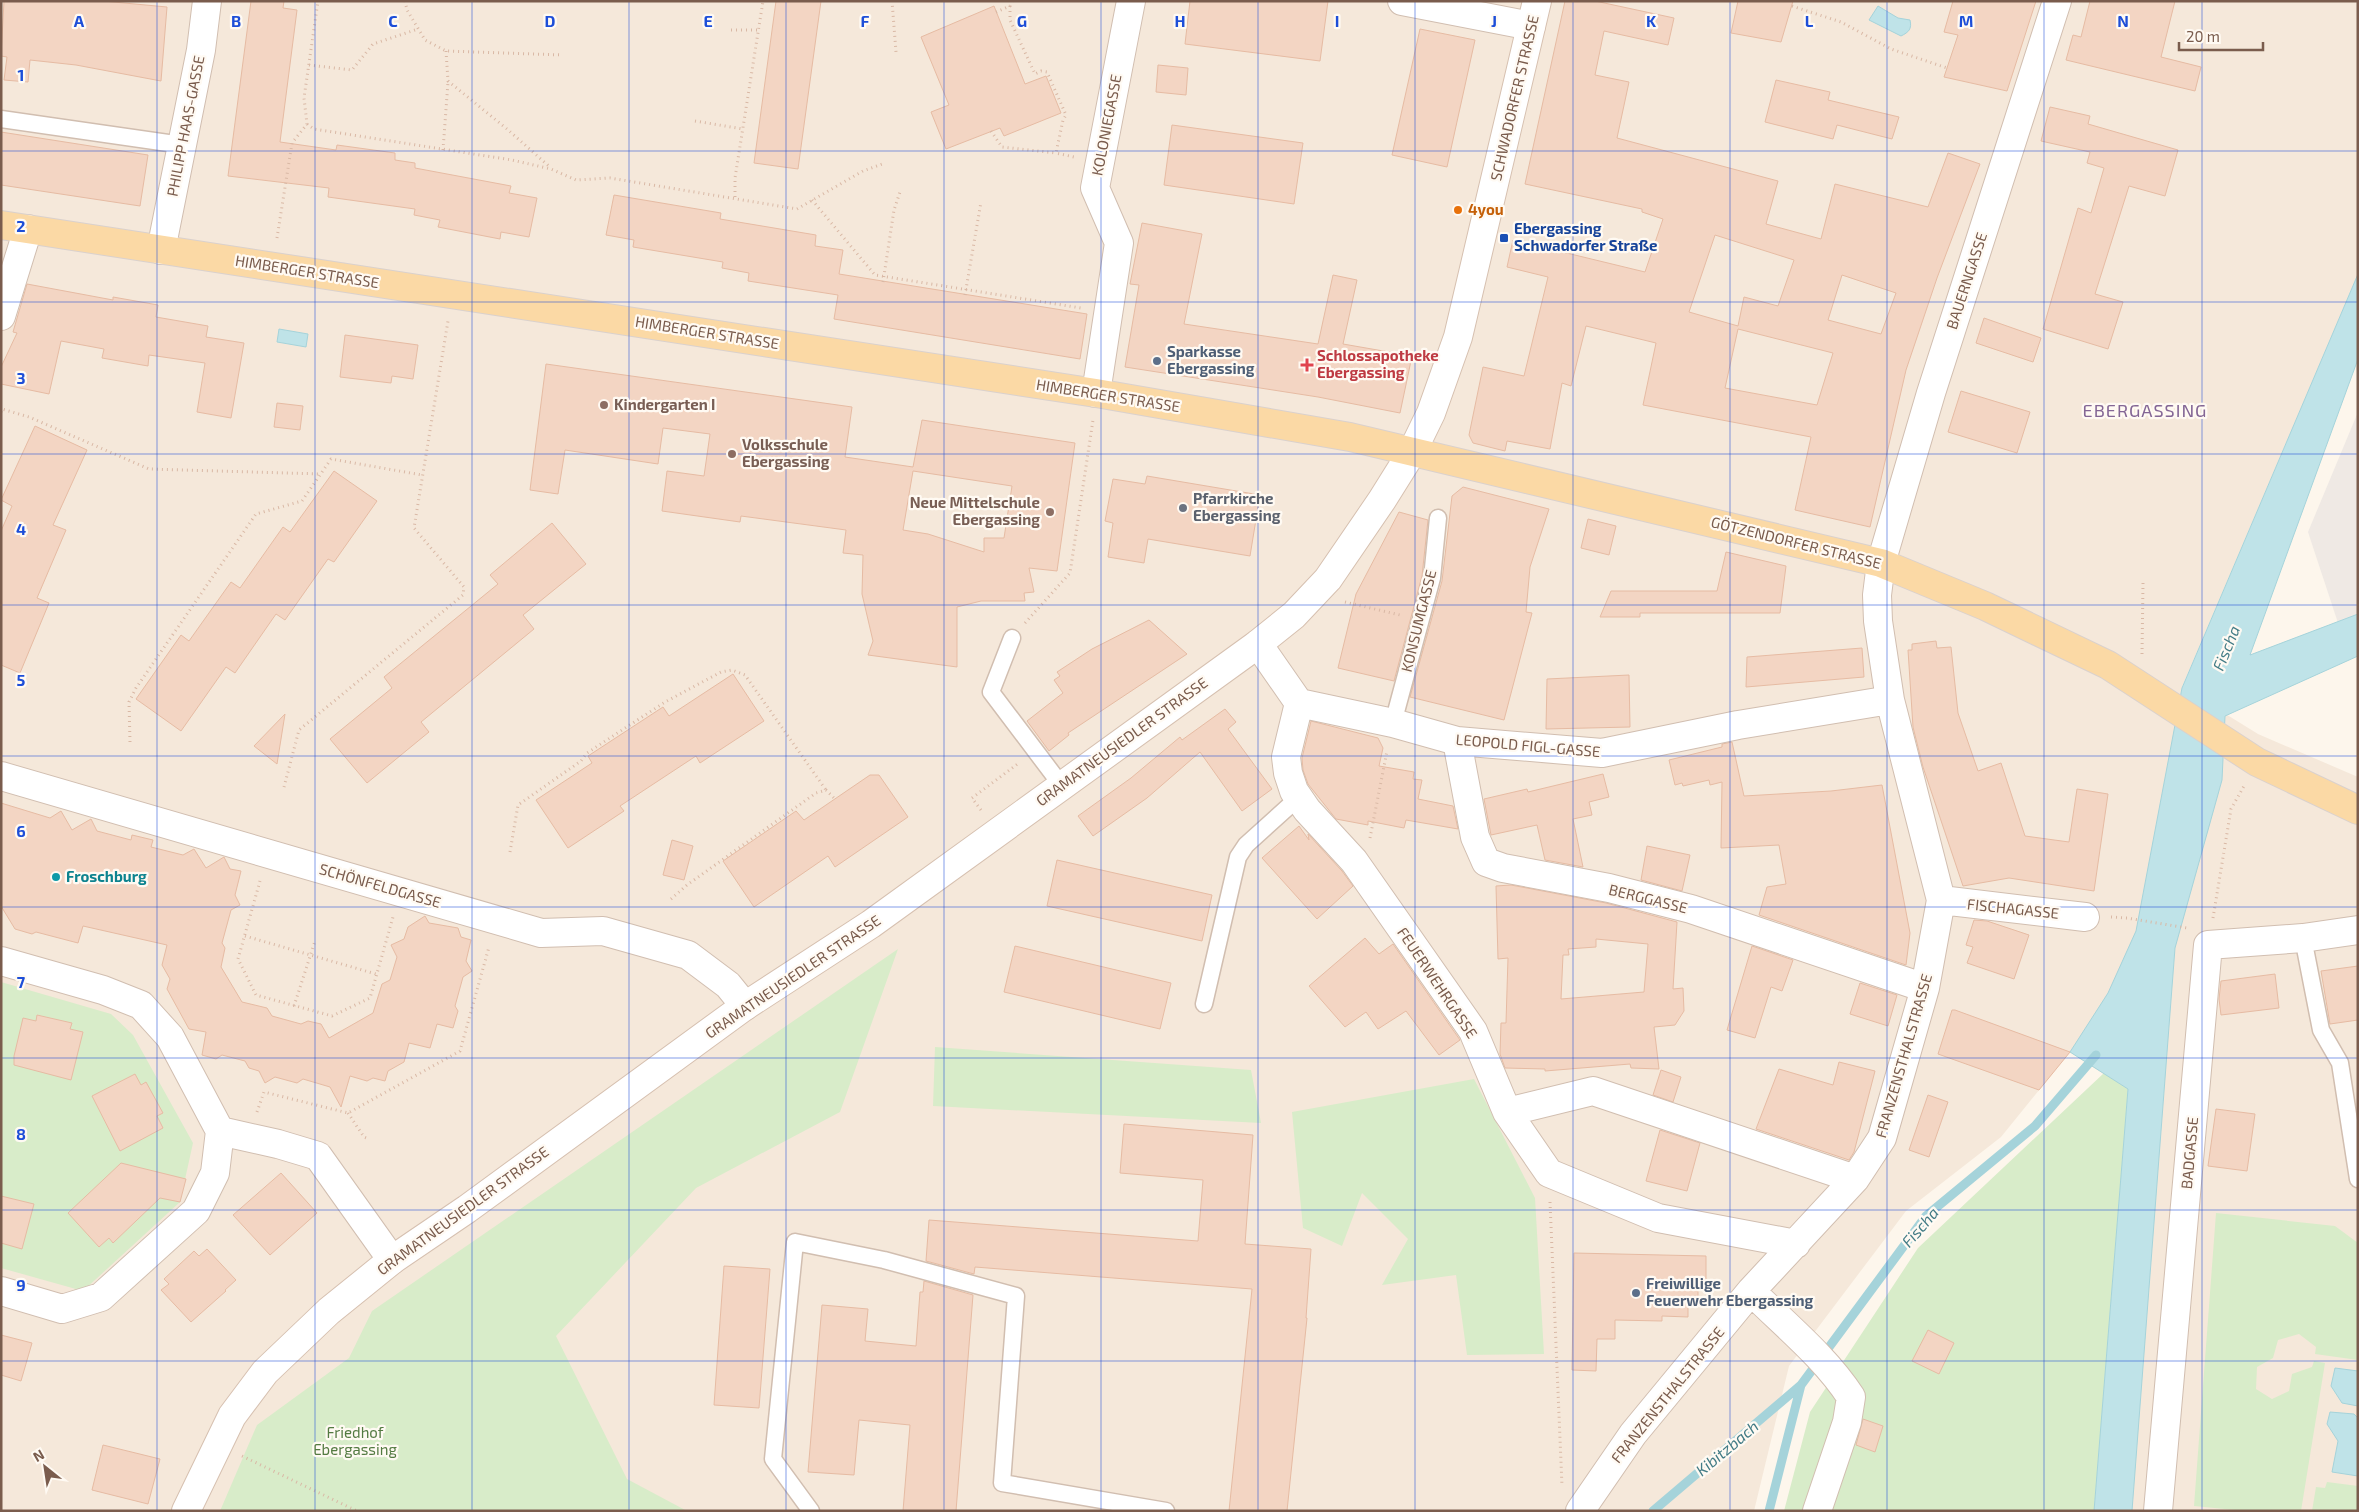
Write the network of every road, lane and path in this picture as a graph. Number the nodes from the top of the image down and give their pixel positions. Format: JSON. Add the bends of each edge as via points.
{"nodes":[{"id":1,"x":207,"y":1,"type":"edge"},
{"id":2,"x":318,"y":1,"type":"edge"},
{"id":3,"x":405,"y":1,"type":"edge"},
{"id":4,"x":763,"y":1,"type":"edge"},
{"id":5,"x":892,"y":1,"type":"edge"},
{"id":6,"x":1012,"y":1,"type":"edge"},
{"id":7,"x":1131,"y":1,"type":"edge"},
{"id":8,"x":1402,"y":1,"type":"edge"},
{"id":9,"x":2057,"y":1,"type":"edge"},
{"id":10,"x":1010,"y":6,"type":"junction"},
{"id":11,"x":1792,"y":6,"type":"dead end"},
{"id":12,"x":996,"y":12,"type":"dead end"},
{"id":13,"x":1534,"y":14,"type":"edge"},
{"id":14,"x":418,"y":29,"type":"junction"},
{"id":15,"x":730,"y":30,"type":"dead end"},
{"id":16,"x":759,"y":30,"type":"junction"},
{"id":17,"x":446,"y":51,"type":"junction"},
{"id":18,"x":896,"y":52,"type":"dead end"},
{"id":19,"x":563,"y":55,"type":"dead end"},
{"id":20,"x":309,"y":64,"type":"junction"},
{"id":21,"x":1947,"y":68,"type":"dead end"},
{"id":22,"x":448,"y":81,"type":"junction"},
{"id":23,"x":1,"y":119,"type":"edge"},
{"id":24,"x":695,"y":121,"type":"dead end"},
{"id":25,"x":306,"y":124,"type":"junction"},
{"id":26,"x":743,"y":129,"type":"junction"},
{"id":27,"x":991,"y":131,"type":"dead end"},
{"id":28,"x":182,"y":145,"type":"junction"},
{"id":29,"x":443,"y":150,"type":"junction"},
{"id":30,"x":1056,"y":153,"type":"junction"},
{"id":31,"x":884,"y":163,"type":"dead end"},
{"id":32,"x":1100,"y":164,"type":"junction"},
{"id":33,"x":551,"y":169,"type":"junction"},
{"id":34,"x":901,"y":189,"type":"dead end"},
{"id":35,"x":735,"y":197,"type":"junction"},
{"id":36,"x":812,"y":200,"type":"junction"},
{"id":37,"x":981,"y":202,"type":"dead end"},
{"id":38,"x":1,"y":225,"type":"edge"},
{"id":39,"x":28,"y":229,"type":"junction"},
{"id":40,"x":277,"y":238,"type":"dead end"},
{"id":41,"x":161,"y":250,"type":"junction"},
{"id":42,"x":884,"y":276,"type":"junction"},
{"id":43,"x":883,"y":282,"type":"dead end"},
{"id":44,"x":966,"y":288,"type":"junction"},
{"id":45,"x":452,"y":294,"type":"junction"},
{"id":46,"x":965,"y":295,"type":"dead end"},
{"id":47,"x":1054,"y":304,"type":"junction"},
{"id":48,"x":1052,"y":309,"type":"dead end"},
{"id":49,"x":1109,"y":313,"type":"junction"},
{"id":50,"x":1,"y":316,"type":"edge"},
{"id":51,"x":1096,"y":393,"type":"junction"},
{"id":52,"x":1,"y":412,"type":"edge"},
{"id":53,"x":1412,"y":452,"type":"junction"},
{"id":54,"x":320,"y":474,"type":"junction"},
{"id":55,"x":422,"y":475,"type":"junction"},
{"id":56,"x":1438,"y":518,"type":"dead end"},
{"id":57,"x":1881,"y":563,"type":"junction"},
{"id":58,"x":2143,"y":583,"type":"dead end"},
{"id":59,"x":1345,"y":602,"type":"dead end"},
{"id":60,"x":1421,"y":619,"type":"junction"},
{"id":61,"x":1012,"y":638,"type":"joint"},
{"id":62,"x":1258,"y":644,"type":"junction"},
{"id":63,"x":2142,"y":648,"type":"dead end"},
{"id":64,"x":1890,"y":700,"type":"junction"},
{"id":65,"x":1299,"y":703,"type":"junction"},
{"id":66,"x":1393,"y":723,"type":"junction"},
{"id":67,"x":1457,"y":741,"type":"junction"},
{"id":68,"x":130,"y":742,"type":"dead end"},
{"id":69,"x":2252,"y":759,"type":"junction"},
{"id":70,"x":1,"y":776,"type":"edge"},
{"id":71,"x":1062,"y":786,"type":"junction"},
{"id":72,"x":284,"y":787,"type":"dead end"},
{"id":73,"x":826,"y":790,"type":"junction"},
{"id":74,"x":1298,"y":798,"type":"junction"},
{"id":75,"x":834,"y":799,"type":"dead end"},
{"id":76,"x":2358,"y":810,"type":"edge"},
{"id":77,"x":510,"y":852,"type":"dead end"},
{"id":78,"x":266,"y":853,"type":"junction"},
{"id":79,"x":1354,"y":861,"type":"junction"},
{"id":80,"x":400,"y":892,"type":"junction"},
{"id":81,"x":671,"y":899,"type":"dead end"},
{"id":82,"x":1941,"y":900,"type":"junction"},
{"id":83,"x":2085,"y":917,"type":"dead end"},
{"id":84,"x":2127,"y":918,"type":"dead end"},
{"id":85,"x":496,"y":920,"type":"junction"},
{"id":86,"x":2358,"y":930,"type":"edge"},
{"id":87,"x":245,"y":936,"type":"junction"},
{"id":88,"x":2199,"y":937,"type":"junction"},
{"id":89,"x":2303,"y":938,"type":"junction"},
{"id":90,"x":315,"y":941,"type":"dead end"},
{"id":91,"x":310,"y":956,"type":"junction"},
{"id":92,"x":1,"y":961,"type":"edge"},
{"id":93,"x":376,"y":974,"type":"junction"},
{"id":94,"x":1925,"y":988,"type":"junction"},
{"id":95,"x":1204,"y":1004,"type":"dead end"},
{"id":96,"x":294,"y":1006,"type":"junction"},
{"id":97,"x":745,"y":1006,"type":"junction"},
{"id":98,"x":1507,"y":1112,"type":"junction"},
{"id":99,"x":348,"y":1114,"type":"junction"},
{"id":100,"x":220,"y":1131,"type":"junction"},
{"id":101,"x":249,"y":1138,"type":"junction"},
{"id":102,"x":369,"y":1139,"type":"dead end"},
{"id":103,"x":1549,"y":1172,"type":"junction"},
{"id":104,"x":1855,"y":1179,"type":"junction"},
{"id":105,"x":2358,"y":1179,"type":"edge"},
{"id":106,"x":1796,"y":1244,"type":"junction"},
{"id":107,"x":392,"y":1260,"type":"junction"},
{"id":108,"x":1,"y":1291,"type":"edge"},
{"id":109,"x":1752,"y":1291,"type":"junction"},
{"id":110,"x":237,"y":1454,"type":"dead end"},
{"id":111,"x":1572,"y":1502,"type":"edge"},
{"id":112,"x":186,"y":1511,"type":"edge"},
{"id":113,"x":357,"y":1511,"type":"edge"},
{"id":114,"x":811,"y":1511,"type":"edge"},
{"id":115,"x":1166,"y":1511,"type":"edge"},
{"id":116,"x":1817,"y":1511,"type":"edge"},
{"id":117,"x":2158,"y":1511,"type":"edge"}],
"edges":[{"from":1,"to":28,"type":"street","name":"PHILIPP HAAS-GASSE"},
{"from":2,"to":20,"type":"path"},
{"from":3,"to":14,"type":"path"},
{"from":4,"to":16,"type":"path"},
{"from":5,"to":18,"type":"path"},
{"from":6,"to":10,"type":"path"},
{"from":7,"to":32,"type":"street","name":"KOLONIEGASSE"},
{"from":8,"to":13,"type":"street"},
{"from":9,"to":57,"type":"street","name":"BAUERNGASSE","via":[[1931,393]]},
{"from":10,"to":12,"type":"path"},
{"from":10,"to":30,"type":"path","via":[[1010,20],[1035,74],[1047,72],[1066,115]]},
{"from":11,"to":21,"type":"path","via":[[1841,22],[1891,49]]},
{"from":13,"to":53,"type":"street","name":"SCHWADORFER STRASSE","via":[[1458,337],[1431,413]]},
{"from":14,"to":17,"type":"path","via":[[424,40]]},
{"from":14,"to":20,"type":"path","via":[[373,44],[352,70]]},
{"from":15,"to":16,"type":"path"},
{"from":16,"to":26,"type":"path"},
{"from":17,"to":19,"type":"path"},
{"from":17,"to":22,"type":"path"},
{"from":20,"to":25,"type":"path","via":[[304,98]]},
{"from":22,"to":29,"type":"path"},
{"from":22,"to":33,"type":"path"},
{"from":23,"to":28,"type":"lane"},
{"from":24,"to":26,"type":"path"},
{"from":25,"to":29,"type":"path","via":[[314,129]]},
{"from":25,"to":40,"type":"path","via":[[292,143]]},
{"from":26,"to":35,"type":"path"},
{"from":27,"to":30,"type":"path","via":[[1002,147]]},
{"from":28,"to":41,"type":"street","name":"PHILIPP HAAS-GASSE"},
{"from":29,"to":33,"type":"path"},
{"from":30,"to":32,"type":"path"},
{"from":31,"to":36,"type":"path","via":[[862,171]]},
{"from":32,"to":49,"type":"street","name":"KOLONIEGASSE","via":[[1096,188],[1119,243]]},
{"from":33,"to":35,"type":"path","via":[[576,180],[610,178]]},
{"from":34,"to":42,"type":"path","via":[[894,210]]},
{"from":35,"to":36,"type":"path","via":[[797,209]]},
{"from":36,"to":42,"type":"path","via":[[875,275]]},
{"from":37,"to":44,"type":"path"},
{"from":38,"to":39,"type":"main road","name":"HIMBERGER STRASSE"},
{"from":39,"to":41,"type":"main road","name":"HIMBERGER STRASSE"},
{"from":39,"to":50,"type":"street"},
{"from":41,"to":45,"type":"main road","name":"HIMBERGER STRASSE"},
{"from":42,"to":43,"type":"path"},
{"from":42,"to":44,"type":"path"},
{"from":44,"to":46,"type":"path"},
{"from":44,"to":47,"type":"path"},
{"from":45,"to":51,"type":"main road","name":"HIMBERGER STRASSE"},
{"from":45,"to":55,"type":"path"},
{"from":47,"to":48,"type":"path"},
{"from":47,"to":49,"type":"path"},
{"from":49,"to":51,"type":"street","name":"KOLONIEGASSE"},
{"from":51,"to":53,"type":"main road","name":"HIMBERGER STRASSE","via":[[1350,437]]},
{"from":51,"to":61,"type":"path","via":[[1070,573]]},
{"from":52,"to":54,"type":"path","via":[[2,409],[29,417],[149,469]]},
{"from":53,"to":57,"type":"main road","name":"GÖTZENDORFER STRASSE"},
{"from":53,"to":62,"type":"street","name":"GRAMATNEUSIEDLER STRASSE","via":[[1328,579],[1294,615]]},
{"from":54,"to":55,"type":"path","via":[[331,459]]},
{"from":54,"to":68,"type":"path","via":[[302,501],[256,514],[136,688],[129,702]]},
{"from":55,"to":72,"type":"path","via":[[414,528],[464,587],[463,595],[299,730]]},
{"from":56,"to":60,"type":"lane","name":"KONSUMGASSE","via":[[1432,578]]},
{"from":57,"to":64,"type":"street","name":"FRANZENSTHALSTRASSE","via":[[1878,621]]},
{"from":57,"to":69,"type":"main road","name":"GÖTZENDORFER STRASSE","via":[[1985,606],[2108,665]]},
{"from":58,"to":63,"type":"path"},
{"from":59,"to":60,"type":"path"},
{"from":60,"to":66,"type":"lane","name":"KONSUMGASSE"},
{"from":61,"to":71,"type":"lane","via":[[992,692]]},
{"from":62,"to":65,"type":"street"},
{"from":62,"to":71,"type":"street","name":"GRAMATNEUSIEDLER STRASSE"},
{"from":64,"to":67,"type":"street","name":"LEOPOLD FIGL-GASSE","via":[[1738,725],[1602,754]]},
{"from":64,"to":82,"type":"street","name":"FRANZENSTHALSTRASSE"},
{"from":65,"to":66,"type":"street","name":"LEOPOLD FIGL-GASSE"},
{"from":65,"to":74,"type":"street","name":"FEUERWEHRGASSE","via":[[1286,766]]},
{"from":66,"to":67,"type":"street","name":"LEOPOLD FIGL-GASSE"},
{"from":66,"to":79,"type":"path","via":[[1366,857]]},
{"from":67,"to":94,"type":"street","name":"BERGGASSE","via":[[1475,837],[1486,862],[1691,909]]},
{"from":69,"to":76,"type":"main road"},
{"from":69,"to":88,"type":"path","via":[[2231,809]]},
{"from":70,"to":78,"type":"street","name":"SCHÖNFELDGASSE"},
{"from":71,"to":97,"type":"street","name":"GRAMATNEUSIEDLER STRASSE","via":[[872,924]]},
{"from":73,"to":75,"type":"path"},
{"from":73,"to":77,"type":"path","via":[[745,675],[732,670],[720,672],[665,702],[518,805]]},
{"from":73,"to":81,"type":"path","via":[[816,793]]},
{"from":74,"to":79,"type":"street","name":"FEUERWEHRGASSE"},
{"from":74,"to":95,"type":"lane","via":[[1246,845],[1238,857]]},
{"from":78,"to":80,"type":"street","name":"SCHÖNFELDGASSE"},
{"from":78,"to":87,"type":"path"},
{"from":79,"to":98,"type":"street","name":"FEUERWEHRGASSE","via":[[1473,1031]]},
{"from":80,"to":85,"type":"street","name":"SCHÖNFELDGASSE"},
{"from":80,"to":93,"type":"path"},
{"from":82,"to":83,"type":"street","name":"FISCHAGASSE"},
{"from":82,"to":94,"type":"street","name":"FRANZENSTHALSTRASSE"},
{"from":84,"to":88,"type":"path"},
{"from":85,"to":97,"type":"street","name":"SCHÖNFELDGASSE","via":[[542,933],[604,931],[688,955],[728,985]]},
{"from":85,"to":99,"type":"path","via":[[460,1051]]},
{"from":86,"to":89,"type":"street"},
{"from":87,"to":91,"type":"path"},
{"from":87,"to":96,"type":"path","via":[[238,958],[256,995]]},
{"from":88,"to":89,"type":"street"},
{"from":88,"to":117,"type":"street","name":"BADGASSE"},
{"from":89,"to":105,"type":"lane","via":[[2321,1030],[2340,1063]]},
{"from":90,"to":91,"type":"path"},
{"from":91,"to":93,"type":"path"},
{"from":91,"to":96,"type":"path"},
{"from":92,"to":100,"type":"street","via":[[103,990],[141,1005],[170,1037]]},
{"from":93,"to":96,"type":"path","via":[[370,998],[332,1016]]},
{"from":94,"to":104,"type":"street","name":"FRANZENSTHALSTRASSE","via":[[1882,1138]]},
{"from":97,"to":107,"type":"street","name":"GRAMATNEUSIEDLER STRASSE"},
{"from":98,"to":103,"type":"street","name":"FEUERWEHRGASSE"},
{"from":98,"to":104,"type":"street","via":[[1593,1091]]},
{"from":99,"to":101,"type":"path","via":[[264,1092]]},
{"from":99,"to":102,"type":"path","via":[[364,1137]]},
{"from":100,"to":101,"type":"street"},
{"from":100,"to":108,"type":"street","via":[[215,1174],[196,1211],[101,1297],[62,1310]]},
{"from":101,"to":107,"type":"street","via":[[318,1156]]},
{"from":103,"to":106,"type":"street","via":[[1658,1218]]},
{"from":103,"to":111,"type":"path"},
{"from":104,"to":106,"type":"street","name":"FRANZENSTHALSTRASSE"},
{"from":106,"to":109,"type":"street","name":"FRANZENSTHALSTRASSE"},
{"from":107,"to":112,"type":"street","name":"GRAMATNEUSIEDLER STRASSE","via":[[329,1311],[265,1372],[232,1416]]},
{"from":109,"to":111,"type":"street","name":"FRANZENSTHALSTRASSE"},
{"from":109,"to":116,"type":"street","via":[[1810,1348],[1851,1397],[1847,1422]]},
{"from":110,"to":113,"type":"path"},
{"from":114,"to":115,"type":"lane","via":[[773,1459],[795,1242],[884,1260],[1016,1296],[1002,1483]]}]}
